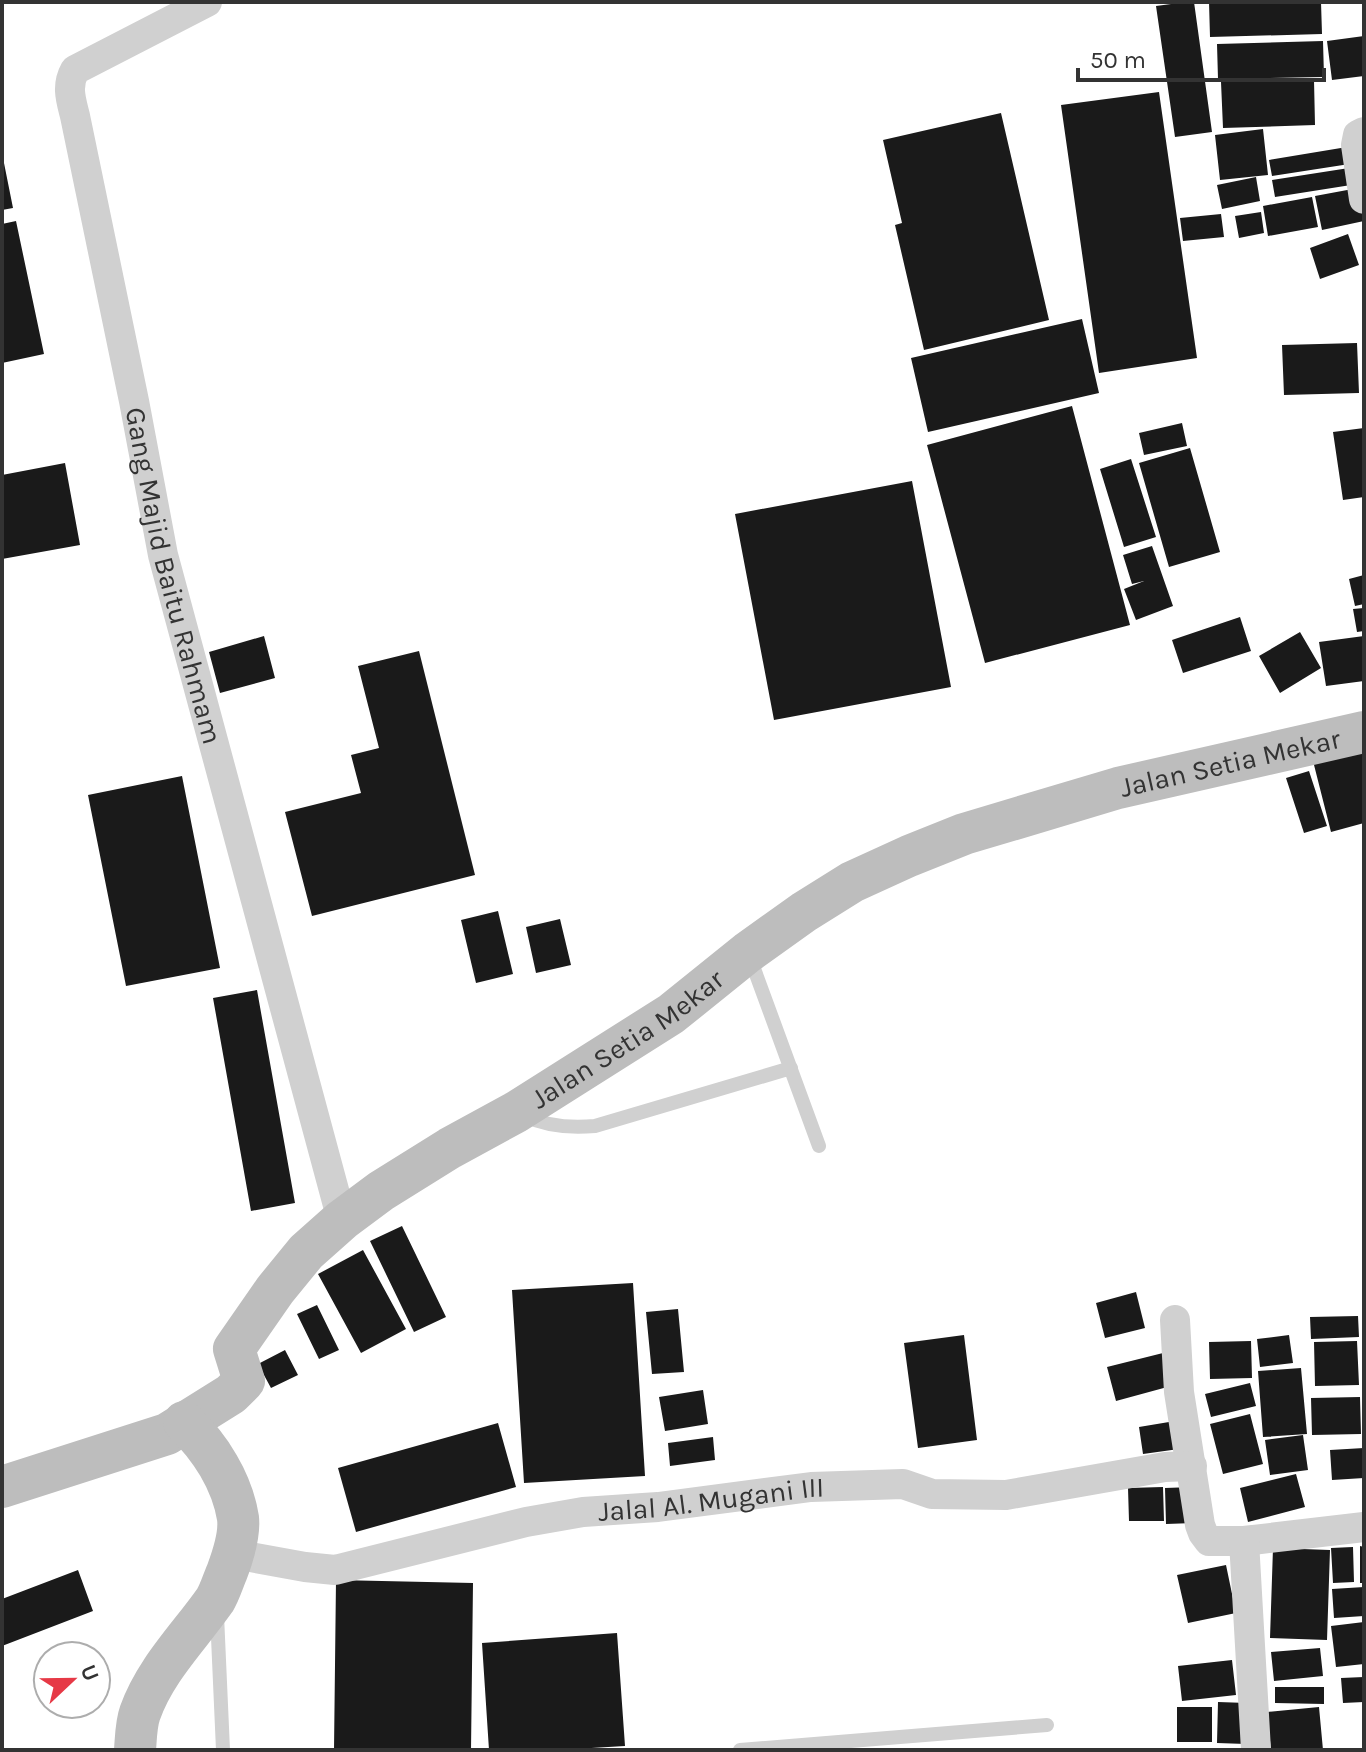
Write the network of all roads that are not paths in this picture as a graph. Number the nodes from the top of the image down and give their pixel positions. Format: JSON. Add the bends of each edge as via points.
{"nodes":[{"id":1,"x":207,"y":2,"type":"edge"},
{"id":2,"x":1364,"y":132,"type":"edge"},
{"id":3,"x":1364,"y":199,"type":"edge"},
{"id":4,"x":1364,"y":732,"type":"edge"},
{"id":5,"x":748,"y":952,"type":"junction"},
{"id":6,"x":791,"y":1068,"type":"junction"},
{"id":7,"x":516,"y":1112,"type":"junction"},
{"id":8,"x":819,"y":1146,"type":"dead end"},
{"id":9,"x":342,"y":1220,"type":"junction"},
{"id":10,"x":1175,"y":1320,"type":"dead end"},
{"id":11,"x":184,"y":1422,"type":"junction"},
{"id":12,"x":1192,"y":1466,"type":"junction"},
{"id":13,"x":2,"y":1487,"type":"edge"},
{"id":14,"x":1364,"y":1527,"type":"edge"},
{"id":15,"x":1244,"y":1541,"type":"junction"},
{"id":16,"x":234,"y":1554,"type":"junction"},
{"id":17,"x":217,"y":1598,"type":"junction"},
{"id":18,"x":1047,"y":1725,"type":"dead end"},
{"id":19,"x":135,"y":1750,"type":"edge"},
{"id":20,"x":223,"y":1750,"type":"edge"},
{"id":21,"x":740,"y":1750,"type":"edge"},
{"id":22,"x":1256,"y":1750,"type":"edge"}],
"edges":[{"from":1,"to":9,"type":"street","name":"Gang Majid Baitu Rahmam","via":[[75,70],[69,94],[163,555]]},
{"from":2,"to":3,"type":"street","via":[[1356,145]]},
{"from":4,"to":5,"type":"street","name":"Jalan Setia Mekar","via":[[1118,788],[964,834],[852,882]]},
{"from":5,"to":6,"type":"lane"},
{"from":5,"to":7,"type":"street","name":"Jalan Setia Mekar","via":[[671,1014]]},
{"from":6,"to":7,"type":"lane","via":[[595,1126],[575,1128]]},
{"from":6,"to":8,"type":"lane"},
{"from":7,"to":9,"type":"street","name":"Jalan Setia Mekar","via":[[450,1148]]},
{"from":9,"to":11,"type":"street","name":"Jalan Setia Mekar","via":[[306,1252],[234,1349],[244,1381]]},
{"from":10,"to":12,"type":"street","via":[[1179,1392]]},
{"from":11,"to":13,"type":"street","name":"Jalan Setia Mekar","via":[[167,1434]]},
{"from":11,"to":16,"type":"street","via":[[201,1438],[229,1491],[238,1519]]},
{"from":12,"to":15,"type":"street","via":[[1203,1533],[1209,1541]]},
{"from":12,"to":16,"type":"street","name":"Jalal Al. Mugani III","via":[[1006,1495],[932,1494],[903,1484],[811,1487],[583,1512],[335,1570]]},
{"from":14,"to":15,"type":"street"},
{"from":15,"to":22,"type":"street"},
{"from":16,"to":17,"type":"street"},
{"from":17,"to":19,"type":"street","via":[[154,1684],[139,1715]]},
{"from":17,"to":20,"type":"lane"},
{"from":18,"to":21,"type":"lane"}]}
